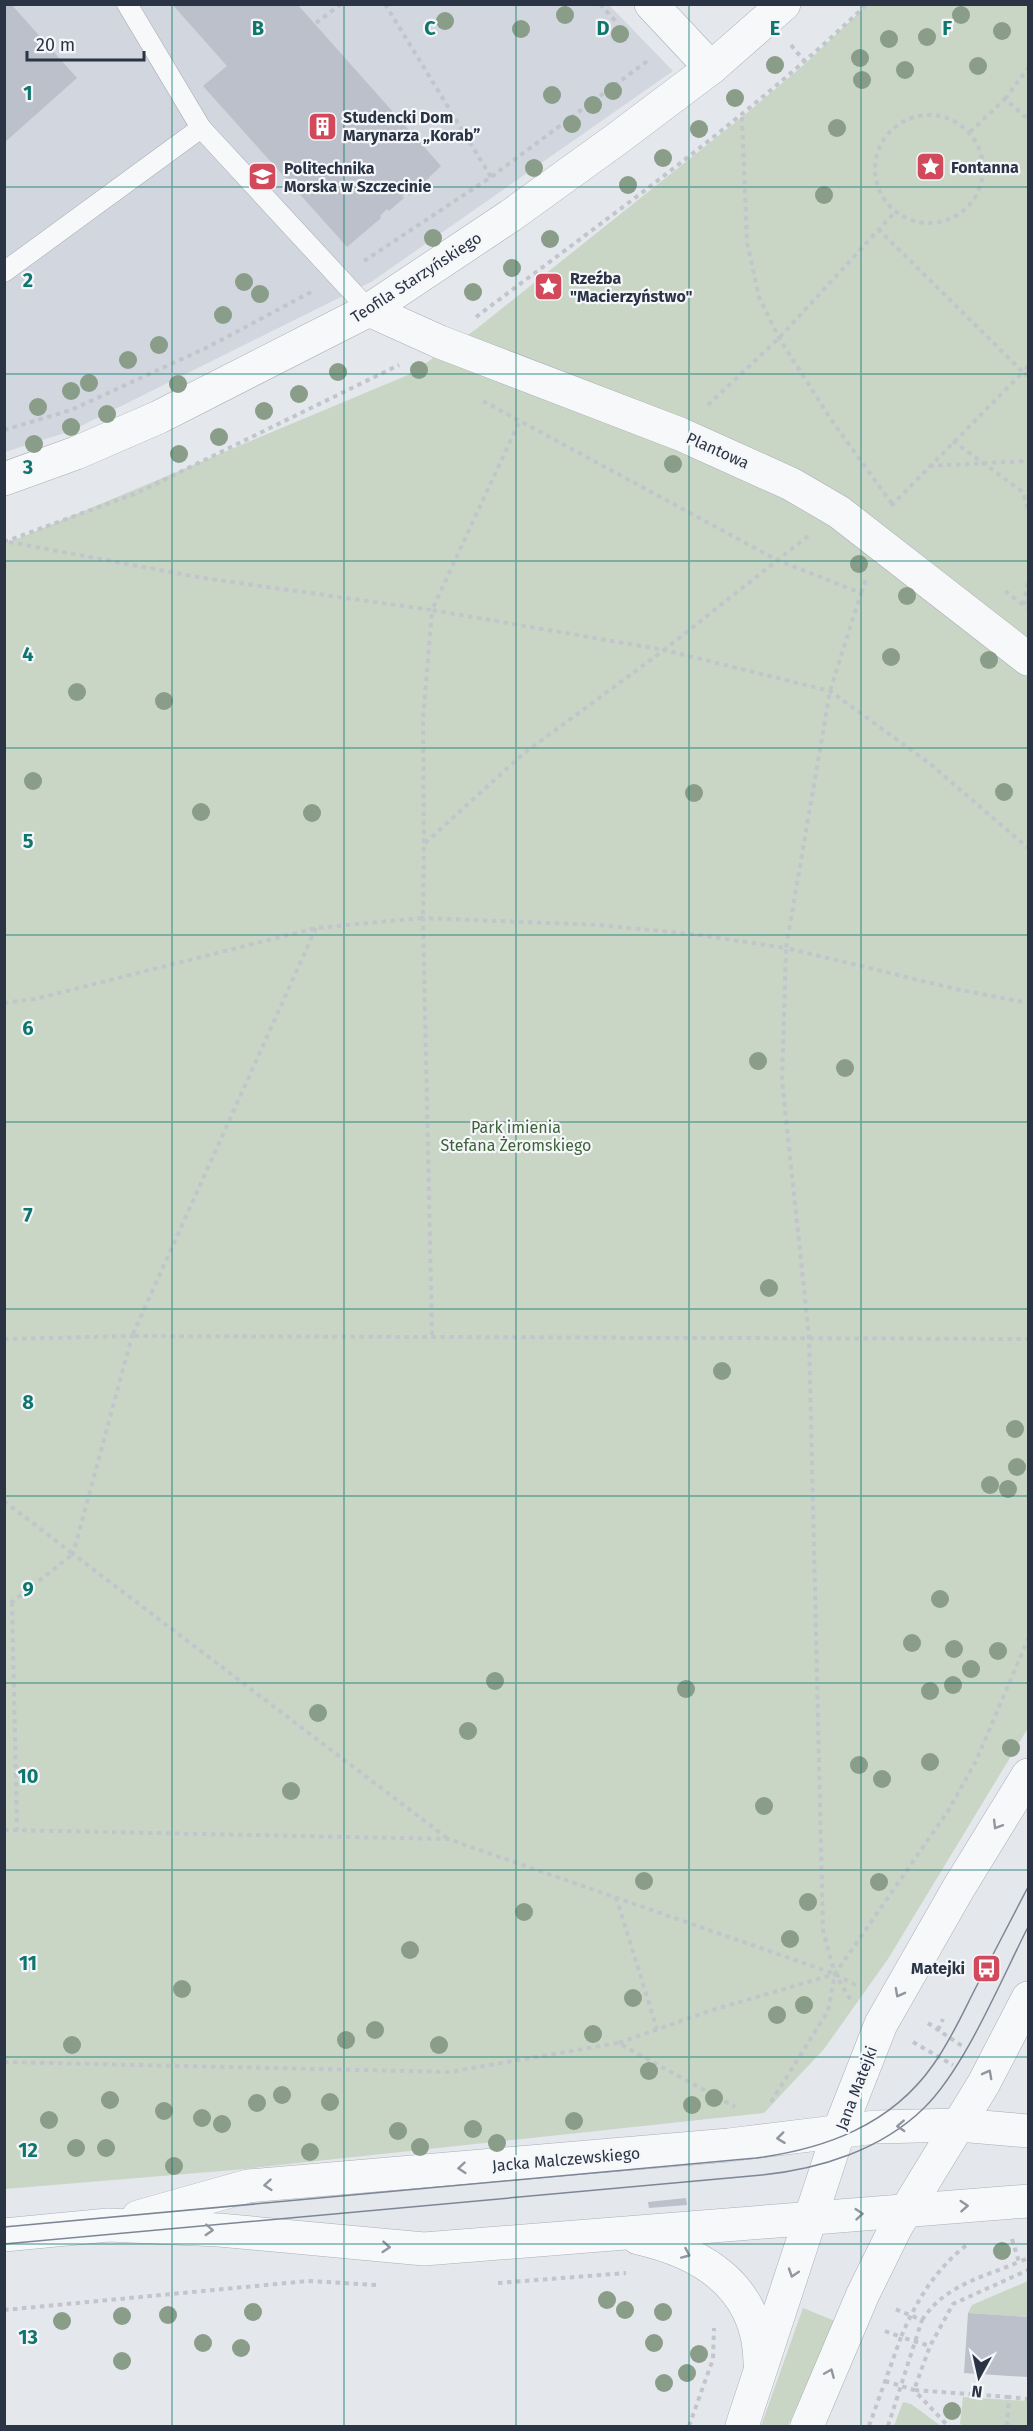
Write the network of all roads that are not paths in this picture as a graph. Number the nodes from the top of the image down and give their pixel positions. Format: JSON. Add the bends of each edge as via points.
{"nodes":[{"id":1,"x":127,"y":4,"type":"edge"},
{"id":2,"x":651,"y":4,"type":"edge"},
{"id":3,"x":784,"y":4,"type":"edge"},
{"id":4,"x":711,"y":68,"type":"junction"},
{"id":5,"x":201,"y":128,"type":"junction"},
{"id":6,"x":4,"y":272,"type":"edge"},
{"id":7,"x":369,"y":310,"type":"junction"},
{"id":8,"x":4,"y":479,"type":"edge"},
{"id":9,"x":1029,"y":659,"type":"edge"},
{"id":10,"x":1029,"y":1775,"type":"edge"},
{"id":11,"x":1029,"y":1998,"type":"edge"},
{"id":12,"x":959,"y":2125,"type":"junction"},
{"id":13,"x":839,"y":2130,"type":"junction"},
{"id":14,"x":1029,"y":2132,"type":"edge"},
{"id":15,"x":1029,"y":2200,"type":"edge"},
{"id":16,"x":905,"y":2210,"type":"junction"},
{"id":17,"x":812,"y":2217,"type":"junction"},
{"id":18,"x":108,"y":2225,"type":"junction"},
{"id":19,"x":4,"y":2235,"type":"edge"},
{"id":20,"x":609,"y":2235,"type":"junction"},
{"id":21,"x":758,"y":2379,"type":"junction"},
{"id":22,"x":742,"y":2427,"type":"edge"},
{"id":23,"x":807,"y":2427,"type":"edge"}],
"edges":[{"from":1,"to":5,"type":"lane"},
{"from":2,"to":4,"type":"street"},
{"from":3,"to":4,"type":"street","name":"Teofila Starzyńskiego"},
{"from":4,"to":7,"type":"street","name":"Teofila Starzyńskiego","via":[[510,216]]},
{"from":5,"to":6,"type":"lane"},
{"from":5,"to":7,"type":"lane"},
{"from":7,"to":8,"type":"street","name":"Teofila Starzyńskiego","via":[[159,417]]},
{"from":7,"to":9,"type":"street","name":"Plantowa","via":[[440,342],[680,434],[791,484],[839,512]]},
{"from":10,"to":13,"type":"street","name":"Jana Matejki","one_way":true,"via":[[881,2024]]},
{"from":12,"to":11,"type":"street","one_way":true},
{"from":12,"to":13,"type":"street","name":"Jacka Malczewskiego","one_way":true},
{"from":12,"to":14,"type":"street","name":"Jacka Malczewskiego"},
{"from":12,"to":16,"type":"street"},
{"from":13,"to":17,"type":"street","name":"Jana Matejki"},
{"from":13,"to":18,"type":"street","name":"Jacka Malczewskiego","one_way":true,"via":[[729,2145],[248,2186]]},
{"from":16,"to":15,"type":"street","name":"Jacka Malczewskiego","one_way":true},
{"from":17,"to":16,"type":"street","name":"Jacka Malczewskiego","one_way":true},
{"from":23,"to":16,"type":"street","one_way":true},
{"from":17,"to":20,"type":"street","name":"Jacka Malczewskiego"},
{"from":17,"to":21,"type":"street","name":"Jana Matejki","one_way":true},
{"from":18,"to":19,"type":"street","name":"Jacka Malczewskiego"},
{"from":18,"to":20,"type":"street","name":"Jacka Malczewskiego","one_way":true,"via":[[219,2230],[424,2249]]},
{"from":20,"to":21,"type":"street","name":"Jacka Malczewskiego","one_way":true,"via":[[636,2237],[680,2251],[728,2281],[750,2310],[754,2322],[759,2350]]},
{"from":21,"to":22,"type":"street","name":"Jana Matejki"}]}
